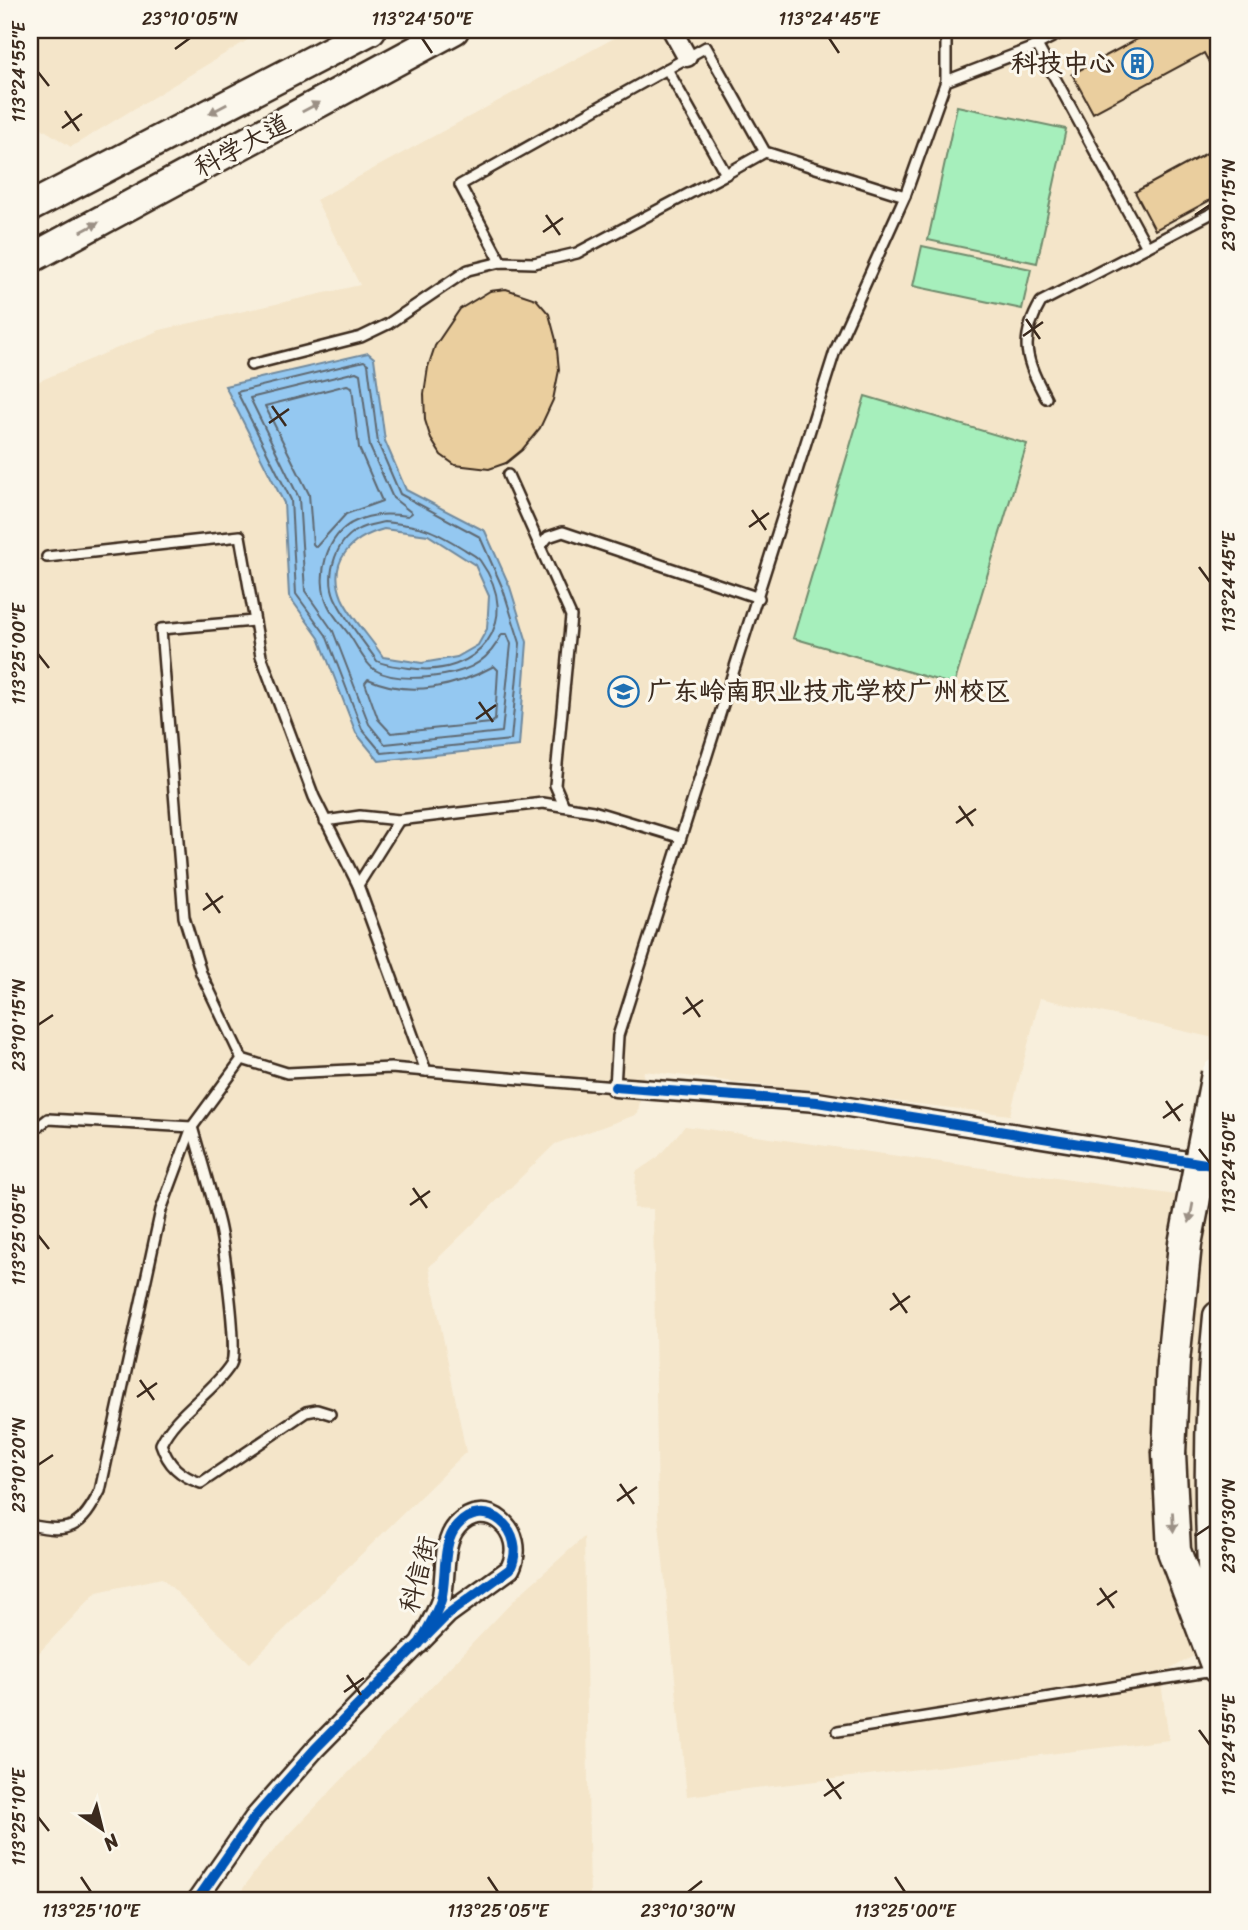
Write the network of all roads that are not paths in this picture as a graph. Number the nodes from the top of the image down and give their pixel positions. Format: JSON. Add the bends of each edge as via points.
{"nodes":[{"id":1,"x":371,"y":30,"type":"edge"},
{"id":2,"x":454,"y":30,"type":"edge"},
{"id":3,"x":674,"y":30,"type":"edge"},
{"id":4,"x":946,"y":30,"type":"edge"},
{"id":5,"x":1066,"y":30,"type":"edge"},
{"id":6,"x":1037,"y":45,"type":"junction"},
{"id":7,"x":687,"y":57,"type":"junction"},
{"id":8,"x":667,"y":69,"type":"junction"},
{"id":9,"x":946,"y":82,"type":"junction"},
{"id":10,"x":765,"y":152,"type":"junction"},
{"id":11,"x":726,"y":174,"type":"junction"},
{"id":12,"x":905,"y":196,"type":"junction"},
{"id":13,"x":30,"y":208,"type":"edge"},
{"id":14,"x":1218,"y":210,"type":"edge"},
{"id":15,"x":1147,"y":247,"type":"junction"},
{"id":16,"x":30,"y":259,"type":"edge"},
{"id":17,"x":501,"y":262,"type":"junction"},
{"id":18,"x":251,"y":365,"type":"dead end"},
{"id":19,"x":1046,"y":398,"type":"dead end"},
{"id":20,"x":508,"y":475,"type":"dead end"},
{"id":21,"x":540,"y":547,"type":"junction"},
{"id":22,"x":47,"y":557,"type":"dead end"},
{"id":23,"x":759,"y":598,"type":"junction"},
{"id":24,"x":254,"y":621,"type":"junction"},
{"id":25,"x":564,"y":806,"type":"junction"},
{"id":26,"x":400,"y":820,"type":"junction"},
{"id":27,"x":325,"y":821,"type":"junction"},
{"id":28,"x":679,"y":837,"type":"junction"},
{"id":29,"x":358,"y":886,"type":"junction"},
{"id":30,"x":242,"y":1059,"type":"junction"},
{"id":31,"x":426,"y":1071,"type":"junction"},
{"id":32,"x":1218,"y":1074,"type":"edge"},
{"id":33,"x":615,"y":1087,"type":"junction"},
{"id":34,"x":192,"y":1127,"type":"junction"},
{"id":35,"x":30,"y":1133,"type":"edge"},
{"id":36,"x":1218,"y":1166,"type":"edge"},
{"id":37,"x":1218,"y":1316,"type":"edge"},
{"id":38,"x":330,"y":1414,"type":"dead end"},
{"id":39,"x":30,"y":1525,"type":"edge"},
{"id":40,"x":419,"y":1644,"type":"junction"},
{"id":41,"x":1218,"y":1655,"type":"edge"},
{"id":42,"x":1218,"y":1669,"type":"edge"},
{"id":43,"x":838,"y":1731,"type":"dead end"},
{"id":44,"x":197,"y":1900,"type":"edge"}],
"edges":[{"from":1,"to":13,"type":"main road","name":"科学大道","one_way":true},
{"from":16,"to":2,"type":"main road","name":"科学大道","one_way":true},
{"from":3,"to":7,"type":"street"},
{"from":4,"to":9,"type":"lane"},
{"from":5,"to":6,"type":"lane"},
{"from":6,"to":9,"type":"lane"},
{"from":6,"to":15,"type":"lane"},
{"from":7,"to":8,"type":"lane"},
{"from":7,"to":10,"type":"lane","via":[[706,47]]},
{"from":8,"to":11,"type":"lane"},
{"from":8,"to":17,"type":"lane","via":[[460,185]]},
{"from":9,"to":12,"type":"lane"},
{"from":10,"to":11,"type":"lane"},
{"from":10,"to":12,"type":"lane"},
{"from":11,"to":17,"type":"lane","via":[[577,253],[534,263]]},
{"from":12,"to":23,"type":"lane","via":[[835,351]]},
{"from":14,"to":15,"type":"lane"},
{"from":15,"to":19,"type":"lane","via":[[1041,302],[1028,323],[1025,346]]},
{"from":17,"to":18,"type":"lane","via":[[468,270],[362,337]]},
{"from":20,"to":21,"type":"lane"},
{"from":21,"to":23,"type":"lane","via":[[548,537],[563,532]]},
{"from":21,"to":25,"type":"lane","via":[[571,616],[555,785]]},
{"from":22,"to":24,"type":"lane","via":[[240,536]]},
{"from":23,"to":28,"type":"lane"},
{"from":24,"to":27,"type":"lane","via":[[261,656]]},
{"from":24,"to":30,"type":"lane","via":[[160,629],[184,917],[201,973]]},
{"from":25,"to":26,"type":"lane","via":[[543,803]]},
{"from":25,"to":28,"type":"lane"},
{"from":26,"to":27,"type":"lane","via":[[360,816]]},
{"from":26,"to":29,"type":"lane"},
{"from":27,"to":29,"type":"lane"},
{"from":28,"to":33,"type":"lane","via":[[618,1036]]},
{"from":29,"to":31,"type":"lane"},
{"from":30,"to":31,"type":"lane","via":[[287,1073],[391,1068]]},
{"from":30,"to":34,"type":"lane"},
{"from":31,"to":33,"type":"lane"},
{"from":32,"to":42,"type":"highway","one_way":true,"bridge":true,"via":[[1185,1244],[1169,1454],[1174,1551]]},
{"from":33,"to":36,"type":"street","via":[[817,1102]]},
{"from":34,"to":35,"type":"lane","via":[[48,1119]]},
{"from":34,"to":38,"type":"lane","via":[[219,1223],[234,1361],[167,1431],[161,1444],[167,1461],[186,1478],[201,1483],[306,1412]]},
{"from":34,"to":39,"type":"lane","via":[[161,1210],[100,1491],[87,1516],[70,1528]]},
{"from":37,"to":41,"type":"main road","via":[[1210,1485]]},
{"from":40,"to":40,"type":"street","name":"科信街","via":[[448,1615],[510,1569],[516,1545],[513,1534],[498,1519],[468,1517],[451,1534],[440,1603]]},
{"from":40,"to":44,"type":"street","name":"科信街","via":[[254,1818]]},
{"from":42,"to":43,"type":"lane"}]}
